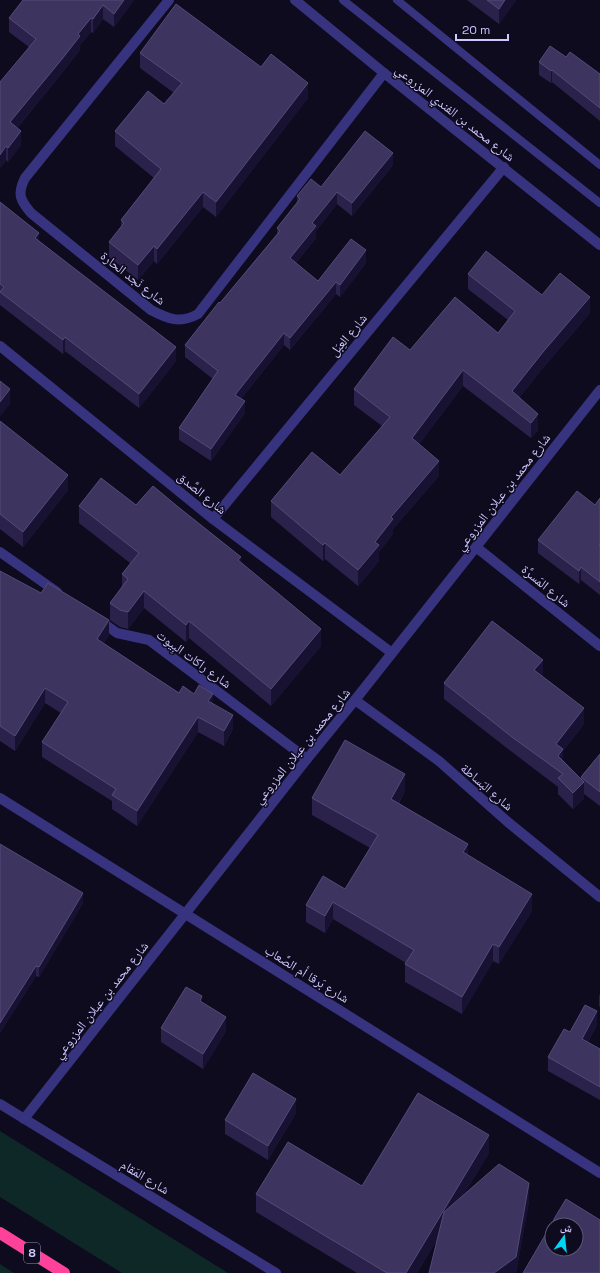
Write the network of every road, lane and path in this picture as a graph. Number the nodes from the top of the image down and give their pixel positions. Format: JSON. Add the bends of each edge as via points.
{"nodes":[{"id":1,"x":169,"y":0,"type":"edge"},
{"id":2,"x":295,"y":0,"type":"edge"},
{"id":3,"x":343,"y":0,"type":"edge"},
{"id":4,"x":397,"y":0,"type":"edge"},
{"id":5,"x":384,"y":73,"type":"junction"},
{"id":6,"x":600,"y":164,"type":"edge"},
{"id":7,"x":504,"y":167,"type":"junction"},
{"id":8,"x":600,"y":203,"type":"edge"},
{"id":9,"x":600,"y":245,"type":"edge"},
{"id":10,"x":0,"y":346,"type":"edge"},
{"id":11,"x":600,"y":390,"type":"edge"},
{"id":12,"x":213,"y":518,"type":"junction"},
{"id":13,"x":476,"y":547,"type":"junction"},
{"id":14,"x":0,"y":552,"type":"edge"},
{"id":15,"x":63,"y":596,"type":"edge"},
{"id":16,"x":88,"y":613,"type":"edge"},
{"id":17,"x":600,"y":646,"type":"edge"},
{"id":18,"x":392,"y":653,"type":"junction"},
{"id":19,"x":355,"y":700,"type":"junction"},
{"id":20,"x":307,"y":759,"type":"junction"},
{"id":21,"x":0,"y":798,"type":"edge"},
{"id":22,"x":600,"y":897,"type":"edge"},
{"id":23,"x":186,"y":914,"type":"junction"},
{"id":24,"x":0,"y":1104,"type":"edge"},
{"id":25,"x":24,"y":1119,"type":"junction"},
{"id":26,"x":600,"y":1173,"type":"edge"},
{"id":27,"x":0,"y":1233,"type":"edge"},
{"id":28,"x":64,"y":1273,"type":"edge"},
{"id":29,"x":276,"y":1273,"type":"edge"}],
"edges":[{"from":1,"to":5,"type":"street","name":"شارع نَجد الحارة","via":[[25,178],[21,194],[22,202],[31,213],[151,310],[165,318],[189,319],[198,314]]},
{"from":2,"to":5,"type":"street","name":"شارع محمد بن الفندي المزروعي"},
{"from":3,"to":8,"type":"lane"},
{"from":4,"to":6,"type":"lane"},
{"from":5,"to":7,"type":"street","name":"شارع محمد بن الفندي المزروعي"},
{"from":7,"to":9,"type":"street","name":"شارع محمد بن الفندي المزروعي"},
{"from":7,"to":12,"type":"street","name":"شارع العِبَل"},
{"from":10,"to":12,"type":"street","name":"شارع الصِّدق"},
{"from":11,"to":13,"type":"street","name":"شارع محمد بن عبلان المزروعي"},
{"from":12,"to":18,"type":"street","name":"شارع الصِّدق"},
{"from":13,"to":17,"type":"street","name":"شارع المَسرَّة"},
{"from":13,"to":18,"type":"street","name":"شارع محمد بن عبلان المزروعي"},
{"from":14,"to":15,"type":"street"},
{"from":16,"to":20,"type":"street","name":"شارع راكات البِيوت","via":[[117,633],[149,640]]},
{"from":18,"to":19,"type":"street","name":"شارع محمد بن عبلان المزروعي"},
{"from":19,"to":20,"type":"street","name":"شارع محمد بن عبلان المزروعي"},
{"from":19,"to":22,"type":"street","name":"شارع البَساطة","via":[[439,761],[509,823]]},
{"from":20,"to":23,"type":"street","name":"شارع محمد بن عبلان المزروعي"},
{"from":21,"to":23,"type":"street","name":"شارع بَرقا أم الصَّعاب"},
{"from":23,"to":25,"type":"street","name":"شارع محمد بن عبلان المزروعي"},
{"from":23,"to":26,"type":"street","name":"شارع بَرقا أم الصَّعاب"},
{"from":24,"to":25,"type":"street","name":"شارع المَقام"},
{"from":25,"to":29,"type":"street","name":"شارع المَقام"},
{"from":27,"to":28,"type":"highway","number":"8"}]}
